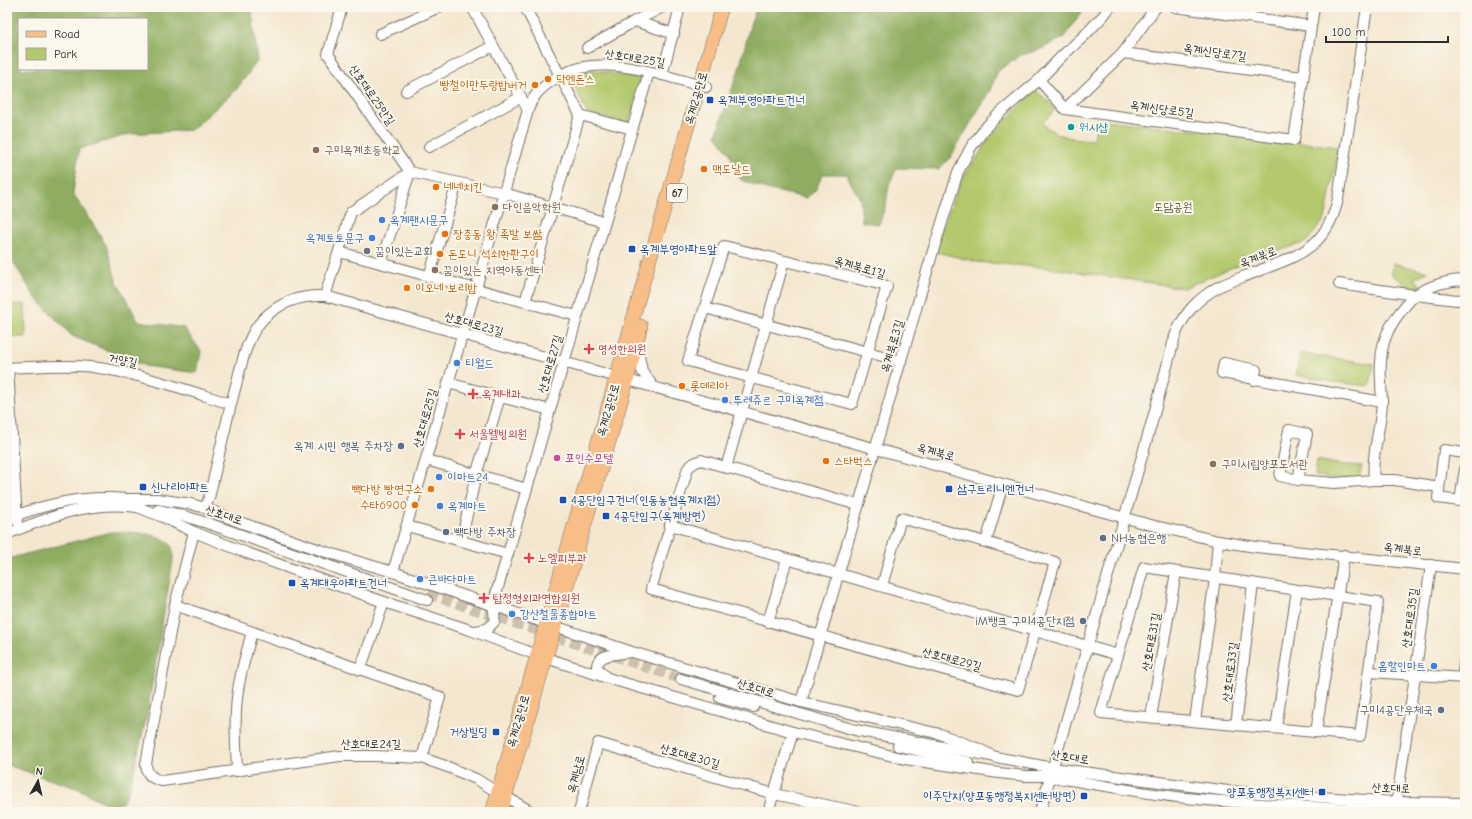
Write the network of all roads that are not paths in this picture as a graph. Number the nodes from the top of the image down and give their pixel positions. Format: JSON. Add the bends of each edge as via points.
{"nodes":[{"id":1,"x":342,"y":7,"type":"edge"},
{"id":2,"x":439,"y":7,"type":"edge"},
{"id":3,"x":472,"y":7,"type":"edge"},
{"id":4,"x":524,"y":7,"type":"edge"},
{"id":5,"x":663,"y":7,"type":"edge"},
{"id":6,"x":680,"y":7,"type":"edge"},
{"id":7,"x":722,"y":7,"type":"edge"},
{"id":8,"x":730,"y":7,"type":"edge"},
{"id":9,"x":1110,"y":7,"type":"edge"},
{"id":10,"x":1156,"y":7,"type":"edge"},
{"id":11,"x":1175,"y":7,"type":"edge"},
{"id":12,"x":1314,"y":7,"type":"edge"},
{"id":13,"x":1367,"y":7,"type":"edge"},
{"id":14,"x":635,"y":21,"type":"junction"},
{"id":15,"x":1311,"y":26,"type":"junction"},
{"id":16,"x":380,"y":34,"type":"dead end"},
{"id":17,"x":674,"y":34,"type":"junction"},
{"id":18,"x":493,"y":46,"type":"junction"},
{"id":19,"x":588,"y":48,"type":"dead end"},
{"id":20,"x":1123,"y":53,"type":"junction"},
{"id":21,"x":649,"y":72,"type":"junction"},
{"id":22,"x":559,"y":75,"type":"junction"},
{"id":23,"x":662,"y":75,"type":"junction"},
{"id":24,"x":1303,"y":77,"type":"junction"},
{"id":25,"x":1039,"y":80,"type":"junction"},
{"id":26,"x":703,"y":86,"type":"junction"},
{"id":27,"x":406,"y":91,"type":"dead end"},
{"id":28,"x":521,"y":96,"type":"junction"},
{"id":29,"x":1065,"y":109,"type":"junction"},
{"id":30,"x":528,"y":110,"type":"junction"},
{"id":31,"x":580,"y":115,"type":"junction"},
{"id":32,"x":632,"y":130,"type":"junction"},
{"id":33,"x":429,"y":146,"type":"dead end"},
{"id":34,"x":410,"y":172,"type":"junction"},
{"id":35,"x":457,"y":183,"type":"junction"},
{"id":36,"x":504,"y":193,"type":"junction"},
{"id":37,"x":552,"y":207,"type":"junction"},
{"id":38,"x":604,"y":222,"type":"junction"},
{"id":39,"x":339,"y":252,"type":"junction"},
{"id":40,"x":784,"y":261,"type":"junction"},
{"id":41,"x":381,"y":263,"type":"junction"},
{"id":42,"x":429,"y":276,"type":"junction"},
{"id":43,"x":1465,"y":280,"type":"edge"},
{"id":44,"x":1339,"y":284,"type":"dead end"},
{"id":45,"x":476,"y":289,"type":"junction"},
{"id":46,"x":325,"y":296,"type":"junction"},
{"id":47,"x":1415,"y":296,"type":"junction"},
{"id":48,"x":1465,"y":299,"type":"edge"},
{"id":49,"x":525,"y":302,"type":"junction"},
{"id":50,"x":705,"y":308,"type":"junction"},
{"id":51,"x":577,"y":316,"type":"junction"},
{"id":52,"x":766,"y":324,"type":"junction"},
{"id":53,"x":462,"y":335,"type":"junction"},
{"id":54,"x":637,"y":341,"type":"junction"},
{"id":55,"x":867,"y":352,"type":"junction"},
{"id":56,"x":901,"y":362,"type":"junction"},
{"id":57,"x":564,"y":363,"type":"junction"},
{"id":58,"x":8,"y":368,"type":"edge"},
{"id":59,"x":751,"y":377,"type":"junction"},
{"id":60,"x":622,"y":379,"type":"junction"},
{"id":61,"x":1254,"y":380,"type":"dead end"},
{"id":62,"x":448,"y":383,"type":"junction"},
{"id":63,"x":654,"y":388,"type":"junction"},
{"id":64,"x":500,"y":397,"type":"junction"},
{"id":65,"x":1382,"y":402,"type":"junction"},
{"id":66,"x":231,"y":404,"type":"junction"},
{"id":67,"x":550,"y":410,"type":"junction"},
{"id":68,"x":741,"y":412,"type":"junction"},
{"id":69,"x":875,"y":449,"type":"junction"},
{"id":70,"x":1465,"y":453,"type":"edge"},
{"id":71,"x":426,"y":460,"type":"junction"},
{"id":72,"x":726,"y":468,"type":"junction"},
{"id":73,"x":1465,"y":469,"type":"edge"},
{"id":74,"x":11,"y":473,"type":"edge"},
{"id":75,"x":476,"y":475,"type":"junction"},
{"id":76,"x":1298,"y":480,"type":"junction"},
{"id":77,"x":1374,"y":480,"type":"junction"},
{"id":78,"x":1003,"y":484,"type":"junction"},
{"id":79,"x":1439,"y":487,"type":"junction"},
{"id":80,"x":527,"y":489,"type":"junction"},
{"id":81,"x":127,"y":499,"type":"junction"},
{"id":82,"x":858,"y":505,"type":"junction"},
{"id":83,"x":135,"y":506,"type":"junction"},
{"id":84,"x":205,"y":508,"type":"junction"},
{"id":85,"x":12,"y":517,"type":"edge"},
{"id":86,"x":1124,"y":517,"type":"junction"},
{"id":87,"x":670,"y":525,"type":"junction"},
{"id":88,"x":407,"y":526,"type":"junction"},
{"id":89,"x":17,"y":530,"type":"junction"},
{"id":90,"x":194,"y":532,"type":"junction"},
{"id":91,"x":7,"y":534,"type":"edge"},
{"id":92,"x":461,"y":541,"type":"junction"},
{"id":93,"x":1218,"y":541,"type":"junction"},
{"id":94,"x":986,"y":542,"type":"junction"},
{"id":95,"x":508,"y":554,"type":"junction"},
{"id":96,"x":1344,"y":556,"type":"junction"},
{"id":97,"x":787,"y":559,"type":"junction"},
{"id":98,"x":1431,"y":565,"type":"junction"},
{"id":99,"x":1465,"y":569,"type":"edge"},
{"id":100,"x":393,"y":572,"type":"junction"},
{"id":101,"x":1176,"y":572,"type":"junction"},
{"id":102,"x":838,"y":574,"type":"junction"},
{"id":103,"x":1215,"y":578,"type":"junction"},
{"id":104,"x":1253,"y":584,"type":"junction"},
{"id":105,"x":882,"y":586,"type":"junction"},
{"id":106,"x":1297,"y":590,"type":"junction"},
{"id":107,"x":1338,"y":596,"type":"junction"},
{"id":108,"x":384,"y":602,"type":"junction"},
{"id":109,"x":175,"y":605,"type":"junction"},
{"id":110,"x":493,"y":606,"type":"junction"},
{"id":111,"x":768,"y":622,"type":"junction"},
{"id":112,"x":551,"y":625,"type":"junction"},
{"id":113,"x":470,"y":630,"type":"junction"},
{"id":114,"x":1035,"y":631,"type":"junction"},
{"id":115,"x":252,"y":632,"type":"junction"},
{"id":116,"x":820,"y":636,"type":"junction"},
{"id":117,"x":1088,"y":646,"type":"junction"},
{"id":118,"x":632,"y":652,"type":"junction"},
{"id":119,"x":1118,"y":655,"type":"junction"},
{"id":120,"x":542,"y":656,"type":"junction"},
{"id":121,"x":1465,"y":658,"type":"edge"},
{"id":122,"x":360,"y":670,"type":"junction"},
{"id":123,"x":1369,"y":672,"type":"junction"},
{"id":124,"x":1415,"y":675,"type":"junction"},
{"id":125,"x":606,"y":677,"type":"junction"},
{"id":126,"x":1463,"y":678,"type":"edge"},
{"id":127,"x":801,"y":702,"type":"junction"},
{"id":128,"x":1151,"y":717,"type":"junction"},
{"id":129,"x":1195,"y":721,"type":"junction"},
{"id":130,"x":1236,"y":724,"type":"junction"},
{"id":131,"x":1276,"y":728,"type":"junction"},
{"id":132,"x":793,"y":732,"type":"junction"},
{"id":133,"x":1316,"y":732,"type":"junction"},
{"id":134,"x":598,"y":743,"type":"joint"},
{"id":135,"x":422,"y":758,"type":"junction"},
{"id":136,"x":997,"y":758,"type":"junction"},
{"id":137,"x":237,"y":771,"type":"junction"},
{"id":138,"x":1052,"y":772,"type":"junction"},
{"id":139,"x":774,"y":794,"type":"junction"},
{"id":140,"x":502,"y":795,"type":"junction"},
{"id":141,"x":1465,"y":803,"type":"edge"},
{"id":142,"x":1396,"y":808,"type":"edge"},
{"id":143,"x":492,"y":812,"type":"edge"},
{"id":144,"x":501,"y":812,"type":"edge"},
{"id":145,"x":532,"y":812,"type":"edge"},
{"id":146,"x":580,"y":812,"type":"edge"},
{"id":147,"x":768,"y":812,"type":"edge"},
{"id":148,"x":859,"y":812,"type":"edge"},
{"id":149,"x":1040,"y":812,"type":"edge"},
{"id":150,"x":1448,"y":812,"type":"edge"}],
"edges":[{"from":1,"to":34,"type":"street","name":"산호대로25안길","via":[[328,54]]},
{"from":2,"to":16,"type":"street"},
{"from":3,"to":18,"type":"street"},
{"from":4,"to":22,"type":"street"},
{"from":5,"to":14,"type":"street"},
{"from":6,"to":17,"type":"street"},
{"from":7,"to":26,"type":"main road","name":"옥계2공단로","number":"67"},
{"from":8,"to":26,"type":"main road","name":"옥계2공단로","number":"67"},
{"from":9,"to":25,"type":"street"},
{"from":10,"to":20,"type":"street"},
{"from":11,"to":15,"type":"street"},
{"from":12,"to":15,"type":"street"},
{"from":13,"to":86,"type":"street","name":"옥계북로","via":[[1338,199],[1333,217],[1317,241],[1305,251],[1220,286],[1203,296],[1180,323]]},
{"from":14,"to":17,"type":"street"},
{"from":14,"to":19,"type":"street"},
{"from":15,"to":24,"type":"street"},
{"from":17,"to":23,"type":"street"},
{"from":18,"to":27,"type":"street"},
{"from":18,"to":28,"type":"street"},
{"from":20,"to":24,"type":"street","name":"옥계신당로7길"},
{"from":20,"to":29,"type":"street"},
{"from":21,"to":22,"type":"street","name":"산호대로25길","via":[[599,65]]},
{"from":21,"to":23,"type":"street","name":"산호대로25길"},
{"from":21,"to":32,"type":"street","name":"산호대로27길"},
{"from":22,"to":30,"type":"street","name":"산호대로25길","via":[[536,93]]},
{"from":22,"to":31,"type":"street"},
{"from":23,"to":26,"type":"street","name":"산호대로25길"},
{"from":24,"to":29,"type":"street","name":"옥계신당로5길","via":[[1294,140]]},
{"from":25,"to":29,"type":"street"},
{"from":25,"to":56,"type":"street","name":"옥계북로3길","via":[[987,126],[971,147],[958,172]]},
{"from":26,"to":54,"type":"main road","name":"옥계2공단로","number":"67"},
{"from":26,"to":60,"type":"main road","name":"옥계2공단로","number":"67"},
{"from":28,"to":30,"type":"street"},
{"from":28,"to":33,"type":"street"},
{"from":30,"to":36,"type":"street","name":"산호대로25길"},
{"from":31,"to":32,"type":"street"},
{"from":31,"to":37,"type":"street"},
{"from":32,"to":38,"type":"street","name":"산호대로27길"},
{"from":34,"to":35,"type":"street"},
{"from":34,"to":39,"type":"street","via":[[352,212]]},
{"from":34,"to":41,"type":"street"},
{"from":35,"to":36,"type":"street"},
{"from":35,"to":42,"type":"street"},
{"from":36,"to":37,"type":"street"},
{"from":36,"to":45,"type":"street","name":"산호대로25길"},
{"from":37,"to":38,"type":"street"},
{"from":37,"to":49,"type":"street"},
{"from":38,"to":51,"type":"street","name":"산호대로27길"},
{"from":39,"to":41,"type":"street"},
{"from":39,"to":46,"type":"street"},
{"from":40,"to":50,"type":"street","name":"옥계북로1길","via":[[724,246]]},
{"from":40,"to":52,"type":"street"},
{"from":40,"to":55,"type":"street","name":"옥계북로1길","via":[[887,286]]},
{"from":41,"to":42,"type":"street"},
{"from":42,"to":45,"type":"street"},
{"from":43,"to":47,"type":"street","via":[[1431,286]]},
{"from":44,"to":47,"type":"street"},
{"from":45,"to":49,"type":"street"},
{"from":45,"to":53,"type":"street","name":"산호대로25길"},
{"from":46,"to":53,"type":"street","name":"산호대로23길"},
{"from":46,"to":66,"type":"street","name":"산호대로23길","via":[[309,295],[295,298],[272,310],[263,319],[249,343]]},
{"from":47,"to":48,"type":"street"},
{"from":47,"to":65,"type":"street","via":[[1398,314],[1382,346]]},
{"from":49,"to":51,"type":"street"},
{"from":50,"to":52,"type":"street"},
{"from":50,"to":59,"type":"street","name":"옥계북로1길","via":[[688,361]]},
{"from":51,"to":57,"type":"street","name":"산호대로27길"},
{"from":52,"to":55,"type":"street"},
{"from":52,"to":59,"type":"street"},
{"from":53,"to":57,"type":"street","name":"산호대로23길"},
{"from":53,"to":62,"type":"street","name":"산호대로25길"},
{"from":54,"to":60,"type":"main road","name":"옥계2공단로","number":"67"},
{"from":54,"to":63,"type":"street","via":[[642,371]]},
{"from":55,"to":56,"type":"street"},
{"from":55,"to":59,"type":"street","name":"옥계북로1길","via":[[852,404]]},
{"from":56,"to":69,"type":"street","name":"옥계북로3길"},
{"from":57,"to":60,"type":"street","name":"산호대로23길"},
{"from":57,"to":67,"type":"street","name":"산호대로27길"},
{"from":58,"to":66,"type":"street","name":"거양길","via":[[64,365],[93,367],[133,375]]},
{"from":58,"to":74,"type":"street"},
{"from":59,"to":68,"type":"street"},
{"from":60,"to":63,"type":"street","name":"옥계북로"},
{"from":60,"to":112,"type":"main road","name":"옥계2공단로","number":"67"},
{"from":61,"to":65,"type":"street"},
{"from":62,"to":64,"type":"street","name":"산호대로25길"},
{"from":62,"to":71,"type":"street","name":"산호대로25길"},
{"from":63,"to":68,"type":"street","name":"옥계북로"},
{"from":64,"to":67,"type":"street","name":"산호대로25길"},
{"from":64,"to":75,"type":"street"},
{"from":65,"to":77,"type":"street","via":[[1373,469]]},
{"from":66,"to":84,"type":"street","name":"산호대로23길"},
{"from":67,"to":80,"type":"street","name":"산호대로27길"},
{"from":68,"to":69,"type":"street","name":"옥계북로"},
{"from":68,"to":72,"type":"street"},
{"from":69,"to":78,"type":"street","name":"옥계북로"},
{"from":69,"to":82,"type":"street"},
{"from":70,"to":79,"type":"street","via":[[1444,450]]},
{"from":71,"to":75,"type":"street","name":"산호대로25길"},
{"from":71,"to":88,"type":"street","name":"산호대로25길"},
{"from":72,"to":82,"type":"street","name":"산호대로29길"},
{"from":72,"to":87,"type":"street","name":"산호대로29길","via":[[701,460],[688,468]]},
{"from":73,"to":79,"type":"street","via":[[1460,501],[1438,498]]},
{"from":74,"to":85,"type":"street"},
{"from":75,"to":80,"type":"street","name":"산호대로25길"},
{"from":75,"to":92,"type":"street"},
{"from":76,"to":76,"type":"street","via":[[1280,476],[1289,430],[1307,434]]},
{"from":76,"to":77,"type":"street","via":[[1334,483]]},
{"from":77,"to":79,"type":"street","via":[[1395,480]]},
{"from":78,"to":86,"type":"street","name":"옥계북로"},
{"from":78,"to":94,"type":"street"},
{"from":80,"to":95,"type":"street","name":"산호대로27길"},
{"from":81,"to":83,"type":"street","name":"산호대로","via":[[210,518],[428,597],[207,523]]},
{"from":81,"to":84,"type":"street","via":[[184,502]]},
{"from":81,"to":85,"type":"street","name":"산호대로","via":[[100,498],[59,503]]},
{"from":82,"to":102,"type":"street"},
{"from":83,"to":89,"type":"street","name":"산호대로","via":[[81,509]]},
{"from":83,"to":90,"type":"street"},
{"from":84,"to":100,"type":"street","via":[[326,552]]},
{"from":85,"to":89,"type":"street"},
{"from":86,"to":93,"type":"street","name":"옥계북로"},
{"from":86,"to":117,"type":"street"},
{"from":87,"to":97,"type":"street"},
{"from":87,"to":111,"type":"street","name":"산호대로29길","via":[[650,590]]},
{"from":88,"to":92,"type":"street"},
{"from":88,"to":100,"type":"street","name":"산호대로25길"},
{"from":89,"to":91,"type":"street","name":"산호대로"},
{"from":90,"to":108,"type":"street"},
{"from":90,"to":109,"type":"street","name":"산호대로24길"},
{"from":92,"to":95,"type":"street"},
{"from":93,"to":96,"type":"street","name":"옥계북로"},
{"from":93,"to":103,"type":"street"},
{"from":94,"to":105,"type":"street","name":"산호대로29길","via":[[901,518]]},
{"from":94,"to":114,"type":"street","name":"산호대로29길","via":[[1055,562]]},
{"from":95,"to":110,"type":"street","name":"산호대로27길"},
{"from":96,"to":98,"type":"street","name":"옥계북로"},
{"from":96,"to":107,"type":"street"},
{"from":97,"to":102,"type":"street"},
{"from":97,"to":111,"type":"street"},
{"from":98,"to":99,"type":"street","name":"옥계북로"},
{"from":98,"to":124,"type":"street","name":"산호대로35길"},
{"from":100,"to":110,"type":"street"},
{"from":101,"to":103,"type":"street"},
{"from":101,"to":119,"type":"street","name":"산호대로31길","via":[[1144,567]]},
{"from":101,"to":128,"type":"street","name":"산호대로31길"},
{"from":102,"to":105,"type":"street"},
{"from":102,"to":116,"type":"street"},
{"from":103,"to":104,"type":"street"},
{"from":103,"to":129,"type":"street"},
{"from":104,"to":106,"type":"street"},
{"from":104,"to":130,"type":"street","name":"산호대로33길"},
{"from":105,"to":114,"type":"street"},
{"from":106,"to":107,"type":"street"},
{"from":106,"to":131,"type":"street"},
{"from":107,"to":123,"type":"street","via":[[1378,602]]},
{"from":107,"to":133,"type":"street"},
{"from":108,"to":113,"type":"street"},
{"from":108,"to":122,"type":"street"},
{"from":109,"to":115,"type":"street"},
{"from":109,"to":137,"type":"street","name":"산호대로24길","via":[[146,769],[153,778],[162,781]]},
{"from":110,"to":112,"type":"street"},
{"from":110,"to":113,"type":"street","name":"산호대로27길","via":[[493,624],[483,630]]},
{"from":111,"to":116,"type":"street","name":"산호대로29길"},
{"from":112,"to":118,"type":"street"},
{"from":112,"to":120,"type":"main road","name":"옥계2공단로","number":"67"},
{"from":113,"to":120,"type":"street"},
{"from":114,"to":116,"type":"street","name":"산호대로29길","via":[[1018,690]]},
{"from":114,"to":117,"type":"street"},
{"from":115,"to":122,"type":"street"},
{"from":115,"to":137,"type":"street","via":[[238,689]]},
{"from":116,"to":127,"type":"street"},
{"from":117,"to":119,"type":"street"},
{"from":117,"to":138,"type":"street"},
{"from":118,"to":125,"type":"street","via":[[600,659],[597,668]]},
{"from":118,"to":127,"type":"street"},
{"from":119,"to":128,"type":"street","name":"산호대로31길","via":[[1101,712]]},
{"from":120,"to":125,"type":"street"},
{"from":120,"to":140,"type":"main road","name":"옥계2공단로","number":"67"},
{"from":121,"to":126,"type":"street"},
{"from":122,"to":135,"type":"street","via":[[440,697]]},
{"from":123,"to":124,"type":"street"},
{"from":123,"to":133,"type":"street","via":[[1360,736]]},
{"from":124,"to":126,"type":"street"},
{"from":124,"to":142,"type":"street","name":"산호대로35길"},
{"from":125,"to":132,"type":"street"},
{"from":127,"to":136,"type":"street","via":[[940,734]]},
{"from":128,"to":129,"type":"street","name":"산호대로31길"},
{"from":129,"to":130,"type":"street","name":"산호대로31길"},
{"from":130,"to":131,"type":"street"},
{"from":131,"to":133,"type":"street"},
{"from":132,"to":138,"type":"street","via":[[905,759],[1012,775]]},
{"from":132,"to":139,"type":"street"},
{"from":134,"to":139,"type":"street","name":"산호대로30길"},
{"from":134,"to":146,"type":"street","name":"옥계남로"},
{"from":135,"to":137,"type":"street","name":"산호대로24길","via":[[340,756]]},
{"from":135,"to":140,"type":"street","name":"산호대로24길","via":[[476,779]]},
{"from":136,"to":138,"type":"street","name":"산호대로"},
{"from":136,"to":138,"type":"street","name":"산호대로","via":[[855,730],[681,682],[737,703],[890,744],[972,763]]},
{"from":138,"to":142,"type":"street","name":"산호대로"},
{"from":138,"to":149,"type":"street"},
{"from":139,"to":147,"type":"street"},
{"from":139,"to":148,"type":"street","name":"산호대로30길"},
{"from":140,"to":143,"type":"main road","name":"옥계2공단로","number":"67"},
{"from":140,"to":144,"type":"main road","name":"옥계2공단로","number":"67"},
{"from":140,"to":145,"type":"street"},
{"from":141,"to":142,"type":"street","name":"산호대로"},
{"from":142,"to":150,"type":"street","name":"산호대로"}]}
